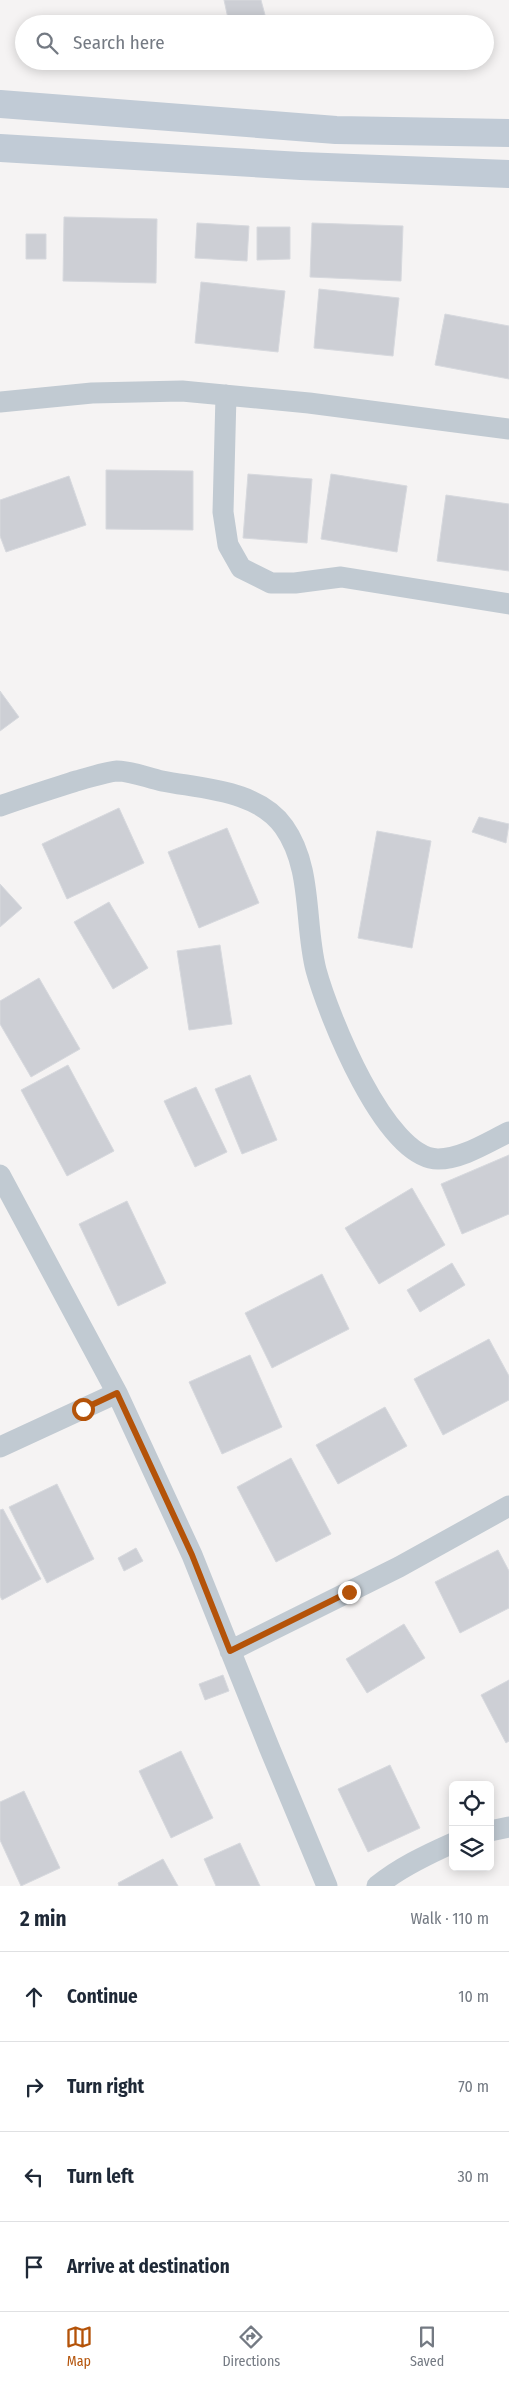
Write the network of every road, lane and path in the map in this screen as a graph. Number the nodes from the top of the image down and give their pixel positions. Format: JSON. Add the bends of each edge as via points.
{"nodes":[{"id":1,"x":0,"y":104,"type":"edge"},
{"id":2,"x":509,"y":133,"type":"edge"},
{"id":3,"x":0,"y":148,"type":"edge"},
{"id":4,"x":509,"y":174,"type":"edge"},
{"id":5,"x":226,"y":395,"type":"junction"},
{"id":6,"x":0,"y":396,"type":"edge"},
{"id":7,"x":509,"y":429,"type":"edge"},
{"id":8,"x":509,"y":604,"type":"edge"},
{"id":9,"x":0,"y":806,"type":"edge"},
{"id":10,"x":509,"y":1132,"type":"edge"},
{"id":11,"x":0,"y":1175,"type":"edge"},
{"id":12,"x":117,"y":1393,"type":"junction"},
{"id":13,"x":0,"y":1447,"type":"edge"},
{"id":14,"x":509,"y":1506,"type":"edge"},
{"id":15,"x":230,"y":1651,"type":"junction"},
{"id":16,"x":509,"y":1827,"type":"edge"},
{"id":17,"x":494,"y":1830,"type":"edge"},
{"id":18,"x":449,"y":1845,"type":"edge"},
{"id":19,"x":327,"y":1886,"type":"edge"},
{"id":20,"x":377,"y":1886,"type":"edge"}],
"edges":[{"from":1,"to":2,"type":"main road","via":[[336,130]]},
{"from":3,"to":4,"type":"main road","via":[[301,166]]},
{"from":5,"to":6,"type":"street","via":[[182,391]]},
{"from":5,"to":7,"type":"street"},
{"from":5,"to":8,"type":"street","via":[[224,512],[228,545],[240,568],[271,583],[295,584],[341,577]]},
{"from":9,"to":10,"type":"street","via":[[118,771],[215,789],[267,809],[297,848],[316,970],[340,1035],[371,1101],[390,1127],[421,1156],[438,1159],[464,1153]]},
{"from":11,"to":12,"type":"street"},
{"from":12,"to":13,"type":"street"},
{"from":12,"to":15,"type":"street","via":[[192,1555]]},
{"from":14,"to":15,"type":"street","via":[[399,1567]]},
{"from":15,"to":19,"type":"street"},
{"from":16,"to":17,"type":"street"},
{"from":18,"to":20,"type":"street","via":[[429,1853]]}]}
